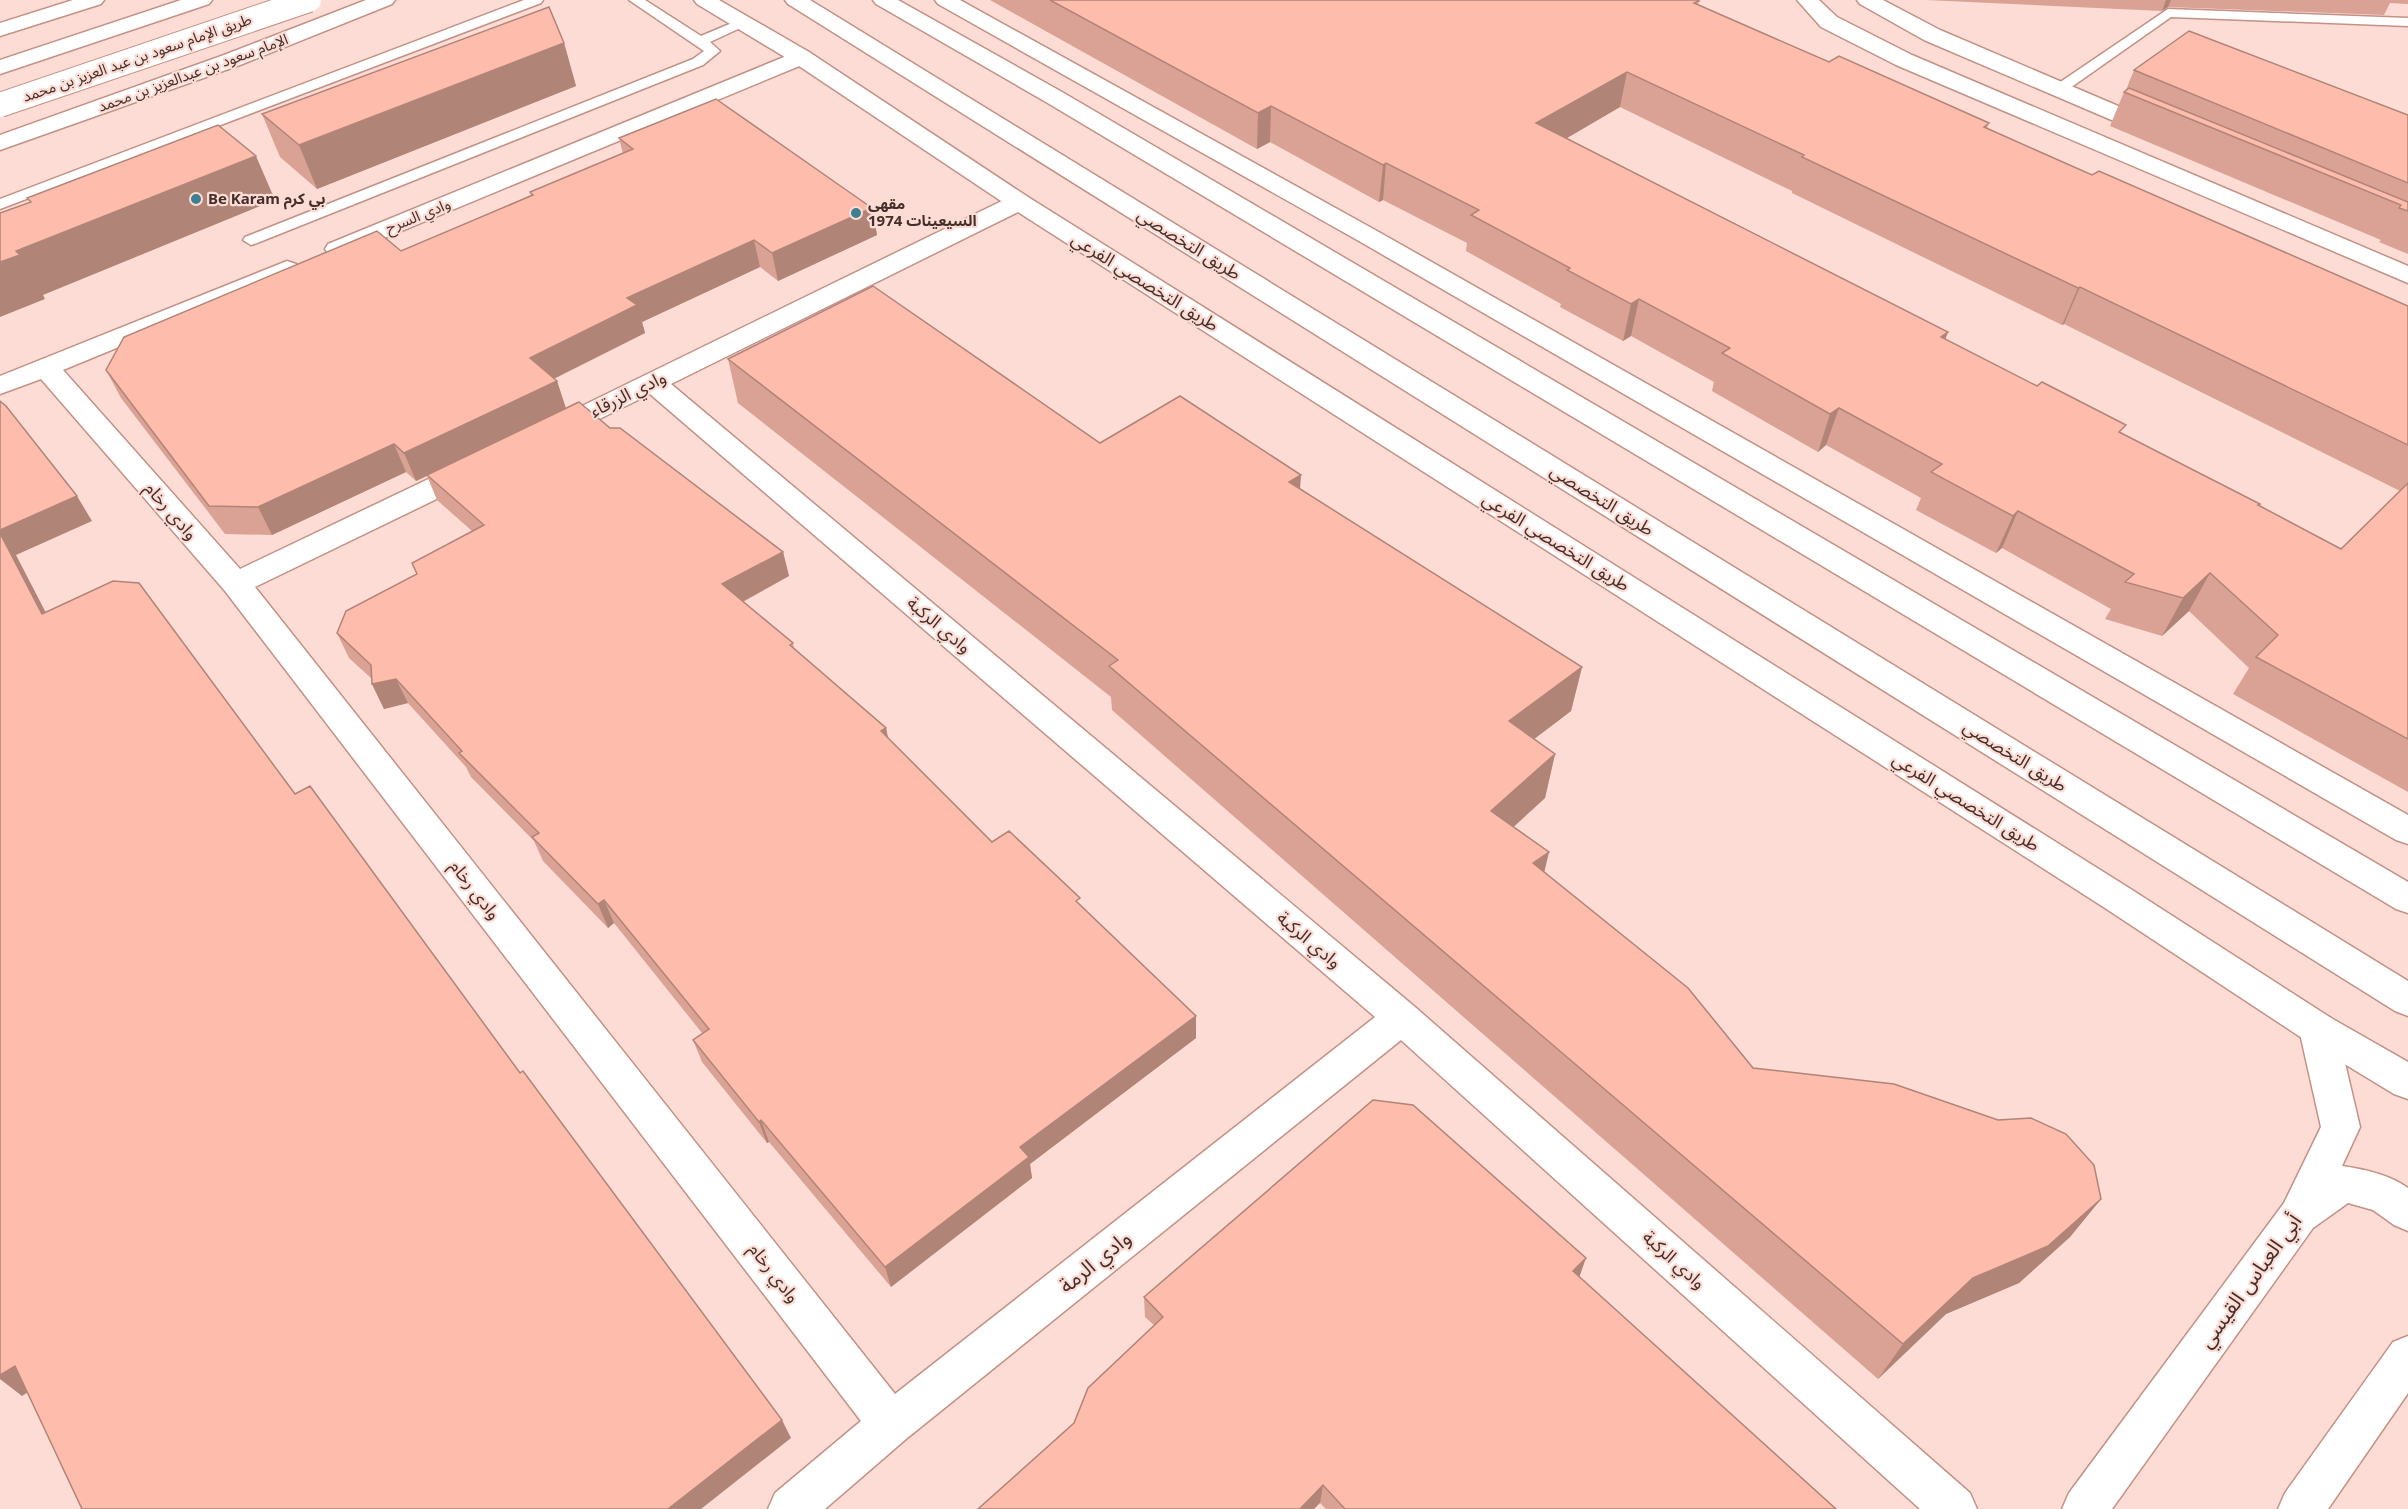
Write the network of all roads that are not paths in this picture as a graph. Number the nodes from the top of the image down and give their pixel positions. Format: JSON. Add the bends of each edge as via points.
{"nodes":[{"id":1,"x":94,"y":0,"type":"edge"},
{"id":2,"x":202,"y":0,"type":"edge"},
{"id":3,"x":288,"y":0,"type":"edge"},
{"id":4,"x":309,"y":0,"type":"edge"},
{"id":5,"x":385,"y":0,"type":"edge"},
{"id":6,"x":536,"y":0,"type":"edge"},
{"id":7,"x":636,"y":0,"type":"edge"},
{"id":8,"x":704,"y":0,"type":"edge"},
{"id":9,"x":795,"y":0,"type":"edge"},
{"id":10,"x":883,"y":0,"type":"edge"},
{"id":11,"x":945,"y":0,"type":"edge"},
{"id":12,"x":1807,"y":0,"type":"edge"},
{"id":13,"x":1867,"y":0,"type":"edge"},
{"id":14,"x":2408,"y":22,"type":"edge"},
{"id":15,"x":744,"y":23,"type":"junction"},
{"id":16,"x":0,"y":30,"type":"edge"},
{"id":17,"x":700,"y":41,"type":"junction"},
{"id":18,"x":801,"y":57,"type":"junction"},
{"id":19,"x":232,"y":60,"type":"junction"},
{"id":20,"x":0,"y":67,"type":"edge"},
{"id":21,"x":2058,"y":90,"type":"junction"},
{"id":22,"x":0,"y":105,"type":"edge"},
{"id":23,"x":2178,"y":140,"type":"dead end"},
{"id":24,"x":0,"y":143,"type":"edge"},
{"id":25,"x":1019,"y":202,"type":"junction"},
{"id":26,"x":0,"y":204,"type":"edge"},
{"id":27,"x":251,"y":240,"type":"dead end"},
{"id":28,"x":2408,"y":275,"type":"edge"},
{"id":29,"x":45,"y":367,"type":"junction"},
{"id":30,"x":653,"y":382,"type":"junction"},
{"id":31,"x":0,"y":386,"type":"edge"},
{"id":32,"x":525,"y":444,"type":"edge"},
{"id":33,"x":493,"y":460,"type":"edge"},
{"id":34,"x":236,"y":584,"type":"junction"},
{"id":35,"x":2408,"y":831,"type":"edge"},
{"id":36,"x":2408,"y":899,"type":"edge"},
{"id":37,"x":2408,"y":1000,"type":"edge"},
{"id":38,"x":1402,"y":1018,"type":"junction"},
{"id":39,"x":2318,"y":1029,"type":"junction"},
{"id":40,"x":2408,"y":1082,"type":"edge"},
{"id":41,"x":2408,"y":1212,"type":"edge"},
{"id":42,"x":2298,"y":1216,"type":"junction"},
{"id":43,"x":2408,"y":1357,"type":"edge"},
{"id":44,"x":891,"y":1424,"type":"junction"},
{"id":45,"x":790,"y":1509,"type":"edge"},
{"id":46,"x":1954,"y":1509,"type":"edge"},
{"id":47,"x":2085,"y":1509,"type":"edge"},
{"id":48,"x":2301,"y":1509,"type":"edge"}],
"edges":[{"from":1,"to":16,"type":"street"},
{"from":2,"to":20,"type":"street","name":"طريق الإمام سعود بن عبد العزيز بن محمد"},
{"from":3,"to":19,"type":"street","via":[[299,15],[285,35]]},
{"from":4,"to":22,"type":"street","name":"طريق الإمام سعود بن عبد العزيز بن محمد","bridge":true},
{"from":5,"to":19,"type":"street","name":"الإمام سعود بن عبدالعزيز بن محمد"},
{"from":6,"to":26,"type":"lane"},
{"from":7,"to":17,"type":"lane"},
{"from":8,"to":15,"type":"street","name":"طريق التخصصي الفرعي"},
{"from":9,"to":37,"type":"street","name":"طريق التخصصي"},
{"from":10,"to":36,"type":"street","via":[[1054,97]]},
{"from":11,"to":35,"type":"street","via":[[1368,236]]},
{"from":12,"to":28,"type":"street","via":[[1829,22],[1904,60]]},
{"from":13,"to":21,"type":"street","via":[[1932,35]]},
{"from":14,"to":21,"type":"lane","via":[[2168,13]]},
{"from":15,"to":17,"type":"lane"},
{"from":15,"to":18,"type":"street","name":"طريق التخصصي الفرعي"},
{"from":17,"to":27,"type":"lane","via":[[713,51],[698,62]]},
{"from":18,"to":25,"type":"street","name":"طريق التخصصي الفرعي"},
{"from":18,"to":29,"type":"street","name":"وادي السرح"},
{"from":19,"to":24,"type":"street","name":"الإمام سعود بن عبدالعزيز بن محمد"},
{"from":21,"to":23,"type":"street"},
{"from":25,"to":30,"type":"street","name":"وادي الزرقاء"},
{"from":25,"to":39,"type":"street","name":"طريق التخصصي الفرعي","via":[[2108,891]]},
{"from":29,"to":31,"type":"street","name":"وادي السرح"},
{"from":29,"to":34,"type":"street","name":"وادي رخام"},
{"from":30,"to":32,"type":"street","name":"وادي الزرقاء"},
{"from":30,"to":38,"type":"street","name":"وادي الركبة"},
{"from":33,"to":34,"type":"street"},
{"from":34,"to":44,"type":"street","name":"وادي رخام"},
{"from":38,"to":44,"type":"street","name":"وادي الرمة"},
{"from":38,"to":46,"type":"street","name":"وادي الركبة"},
{"from":39,"to":40,"type":"street","name":"طريق التخصصي الفرعي"},
{"from":39,"to":42,"type":"street","name":"أبي العباس القيسي","via":[[2341,1127]]},
{"from":41,"to":42,"type":"street","via":[[2384,1194],[2343,1185]]},
{"from":42,"to":47,"type":"street","name":"أبي العباس القيسي"},
{"from":43,"to":48,"type":"street"},
{"from":44,"to":45,"type":"street","name":"وادي الرمة"}]}
